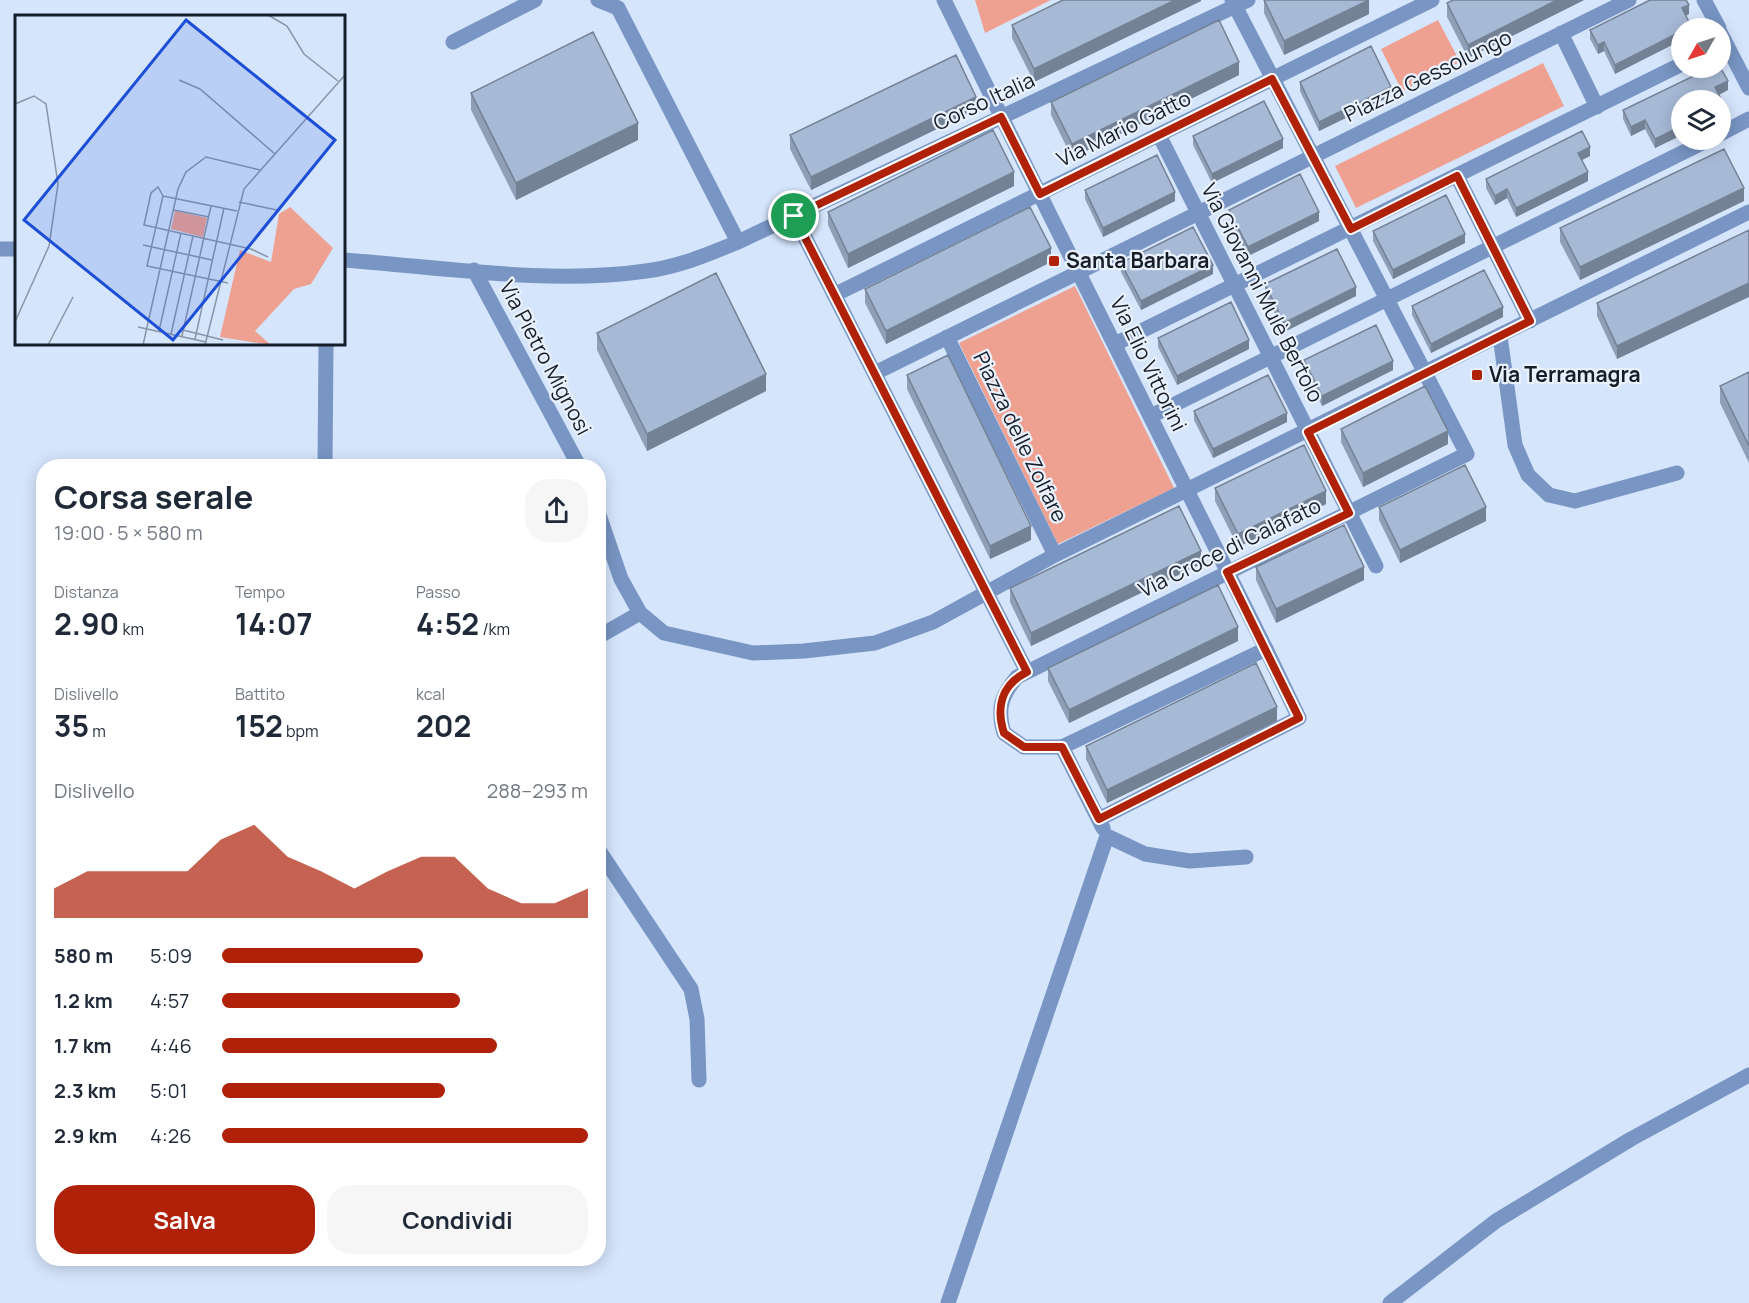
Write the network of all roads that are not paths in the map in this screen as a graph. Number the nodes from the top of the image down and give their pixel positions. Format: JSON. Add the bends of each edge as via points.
{"nodes":[{"id":1,"x":535,"y":0,"type":"edge"},
{"id":2,"x":598,"y":0,"type":"edge"},
{"id":3,"x":944,"y":0,"type":"edge"},
{"id":4,"x":1432,"y":0,"type":"edge"},
{"id":5,"x":1629,"y":0,"type":"edge"},
{"id":6,"x":1704,"y":0,"type":"edge"},
{"id":7,"x":1238,"y":2,"type":"edge"},
{"id":8,"x":1712,"y":18,"type":"edge"},
{"id":9,"x":1561,"y":33,"type":"junction"},
{"id":10,"x":453,"y":42,"type":"dead end"},
{"id":11,"x":1731,"y":53,"type":"edge"},
{"id":12,"x":1671,"y":70,"type":"edge"},
{"id":13,"x":1272,"y":79,"type":"junction"},
{"id":14,"x":1748,"y":82,"type":"edge"},
{"id":15,"x":1597,"y":107,"type":"junction"},
{"id":16,"x":1001,"y":117,"type":"junction"},
{"id":17,"x":1749,"y":119,"type":"edge"},
{"id":18,"x":1731,"y":128,"type":"edge"},
{"id":19,"x":1159,"y":135,"type":"junction"},
{"id":20,"x":1688,"y":150,"type":"edge"},
{"id":21,"x":1313,"y":156,"type":"junction"},
{"id":22,"x":1457,"y":176,"type":"junction"},
{"id":23,"x":1040,"y":194,"type":"junction"},
{"id":24,"x":1198,"y":212,"type":"junction"},
{"id":25,"x":1749,"y":212,"type":"edge"},
{"id":26,"x":794,"y":216,"type":"junction"},
{"id":27,"x":1351,"y":229,"type":"junction"},
{"id":28,"x":738,"y":242,"type":"junction"},
{"id":29,"x":1492,"y":246,"type":"junction"},
{"id":30,"x":345,"y":260,"type":"edge"},
{"id":31,"x":474,"y":270,"type":"junction"},
{"id":32,"x":1079,"y":272,"type":"junction"},
{"id":33,"x":1235,"y":286,"type":"junction"},
{"id":34,"x":834,"y":295,"type":"junction"},
{"id":35,"x":1387,"y":299,"type":"junction"},
{"id":36,"x":1530,"y":321,"type":"junction"},
{"id":37,"x":1500,"y":336,"type":"junction"},
{"id":38,"x":947,"y":337,"type":"junction"},
{"id":39,"x":1115,"y":344,"type":"junction"},
{"id":40,"x":326,"y":345,"type":"edge"},
{"id":41,"x":1270,"y":357,"type":"junction"},
{"id":42,"x":875,"y":373,"type":"junction"},
{"id":43,"x":1425,"y":373,"type":"junction"},
{"id":44,"x":1151,"y":416,"type":"junction"},
{"id":45,"x":1308,"y":432,"type":"junction"},
{"id":46,"x":325,"y":459,"type":"edge"},
{"id":47,"x":575,"y":459,"type":"edge"},
{"id":48,"x":1677,"y":473,"type":"dead end"},
{"id":49,"x":1187,"y":490,"type":"junction"},
{"id":50,"x":1349,"y":513,"type":"junction"},
{"id":51,"x":606,"y":535,"type":"edge"},
{"id":52,"x":1055,"y":555,"type":"junction"},
{"id":53,"x":1376,"y":566,"type":"dead end"},
{"id":54,"x":1227,"y":572,"type":"junction"},
{"id":55,"x":986,"y":591,"type":"junction"},
{"id":56,"x":640,"y":614,"type":"junction"},
{"id":57,"x":606,"y":633,"type":"edge"},
{"id":58,"x":1266,"y":649,"type":"junction"},
{"id":59,"x":1027,"y":672,"type":"junction"},
{"id":60,"x":1062,"y":747,"type":"junction"},
{"id":61,"x":1099,"y":819,"type":"junction"},
{"id":62,"x":1107,"y":836,"type":"junction"},
{"id":63,"x":1246,"y":857,"type":"dead end"},
{"id":64,"x":606,"y":861,"type":"edge"},
{"id":65,"x":1749,"y":1075,"type":"edge"},
{"id":66,"x":699,"y":1080,"type":"dead end"},
{"id":67,"x":948,"y":1303,"type":"edge"},
{"id":68,"x":1390,"y":1303,"type":"edge"}],
"edges":[{"from":1,"to":10,"type":"street"},
{"from":2,"to":28,"type":"street","via":[[618,8]]},
{"from":3,"to":16,"type":"street","name":"Via Elio Vittorini"},
{"from":4,"to":13,"type":"street","name":"Via Mario Gatto"},
{"from":5,"to":9,"type":"street","name":"Piazza Gessolungo"},
{"from":6,"to":8,"type":"street"},
{"from":7,"to":13,"type":"street"},
{"from":7,"to":16,"type":"street","name":"Corso Italia"},
{"from":9,"to":15,"type":"street"},
{"from":9,"to":21,"type":"street","name":"Piazza Gessolungo"},
{"from":11,"to":14,"type":"street"},
{"from":12,"to":15,"type":"street"},
{"from":13,"to":19,"type":"street","name":"Via Mario Gatto"},
{"from":13,"to":21,"type":"street"},
{"from":15,"to":22,"type":"street"},
{"from":16,"to":23,"type":"street","name":"Via Elio Vittorini"},
{"from":16,"to":26,"type":"street","name":"Corso Italia"},
{"from":17,"to":18,"type":"street"},
{"from":19,"to":23,"type":"street","name":"Via Mario Gatto"},
{"from":19,"to":24,"type":"street","name":"Via Giovanni Mulè Bertolo"},
{"from":20,"to":29,"type":"street"},
{"from":21,"to":24,"type":"street","name":"Piazza Gessolungo"},
{"from":21,"to":27,"type":"street"},
{"from":22,"to":27,"type":"street"},
{"from":22,"to":29,"type":"street"},
{"from":23,"to":32,"type":"street","name":"Via Elio Vittorini"},
{"from":23,"to":34,"type":"street","name":"Via Mario Gatto"},
{"from":24,"to":32,"type":"street","name":"Piazza delle Zolfare"},
{"from":24,"to":33,"type":"street","name":"Via Giovanni Mulè Bertolo"},
{"from":25,"to":36,"type":"street"},
{"from":26,"to":28,"type":"street","name":"Corso Italia"},
{"from":26,"to":34,"type":"street"},
{"from":27,"to":33,"type":"street"},
{"from":27,"to":35,"type":"street"},
{"from":28,"to":31,"type":"street","name":"Corso Italia","via":[[647,272],[546,276]]},
{"from":29,"to":35,"type":"street"},
{"from":29,"to":36,"type":"street"},
{"from":30,"to":31,"type":"street","name":"Corso Italia"},
{"from":31,"to":47,"type":"street","name":"Via Pietro Mignosi"},
{"from":32,"to":38,"type":"street","name":"Piazza delle Zolfare"},
{"from":32,"to":39,"type":"street","name":"Via Elio Vittorini"},
{"from":33,"to":39,"type":"street"},
{"from":33,"to":41,"type":"street","name":"Via Giovanni Mulè Bertolo"},
{"from":34,"to":42,"type":"street"},
{"from":35,"to":41,"type":"street"},
{"from":35,"to":43,"type":"street"},
{"from":36,"to":37,"type":"street"},
{"from":37,"to":43,"type":"street"},
{"from":37,"to":48,"type":"street","via":[[1515,445],[1528,475],[1549,495],[1575,501]]},
{"from":38,"to":42,"type":"street","name":"Piazza delle Zolfare"},
{"from":38,"to":52,"type":"street","name":"Piazza delle Zolfare"},
{"from":39,"to":44,"type":"street","name":"Via Elio Vittorini"},
{"from":40,"to":46,"type":"street"},
{"from":41,"to":44,"type":"street"},
{"from":41,"to":45,"type":"street","name":"Via Giovanni Mulè Bertolo"},
{"from":42,"to":55,"type":"street"},
{"from":43,"to":45,"type":"street"},
{"from":43,"to":50,"type":"street","name":"Via Croce di Calafato","via":[[1467,454]]},
{"from":44,"to":49,"type":"street","name":"Via Elio Vittorini"},
{"from":45,"to":49,"type":"street"},
{"from":45,"to":50,"type":"street","name":"Via Giovanni Mulè Bertolo"},
{"from":49,"to":52,"type":"street","name":"Piazza delle Zolfare"},
{"from":49,"to":54,"type":"street","name":"Via Elio Vittorini"},
{"from":50,"to":53,"type":"street","name":"Via Giovanni Mulè Bertolo"},
{"from":50,"to":54,"type":"street","name":"Via Croce di Calafato"},
{"from":51,"to":56,"type":"street","via":[[621,579]]},
{"from":52,"to":55,"type":"street","name":"Piazza delle Zolfare"},
{"from":54,"to":58,"type":"street","name":"Via Elio Vittorini"},
{"from":54,"to":59,"type":"street","name":"Via Croce di Calafato"},
{"from":55,"to":56,"type":"street","via":[[933,622],[875,643],[804,651],[753,653],[664,633]]},
{"from":55,"to":59,"type":"street"},
{"from":56,"to":57,"type":"street"},
{"from":58,"to":60,"type":"street"},
{"from":58,"to":61,"type":"street","name":"Via Elio Vittorini","via":[[1299,718]]},
{"from":59,"to":60,"type":"street","name":"Via Croce di Calafato","via":[[1017,677],[1003,694],[998,716],[1004,733],[1024,747]]},
{"from":60,"to":61,"type":"street"},
{"from":61,"to":62,"type":"street"},
{"from":62,"to":63,"type":"street","via":[[1145,854],[1190,861]]},
{"from":62,"to":67,"type":"street"},
{"from":64,"to":66,"type":"street","via":[[691,989],[697,1019]]},
{"from":65,"to":68,"type":"street","via":[[1631,1139],[1496,1221]]}]}
